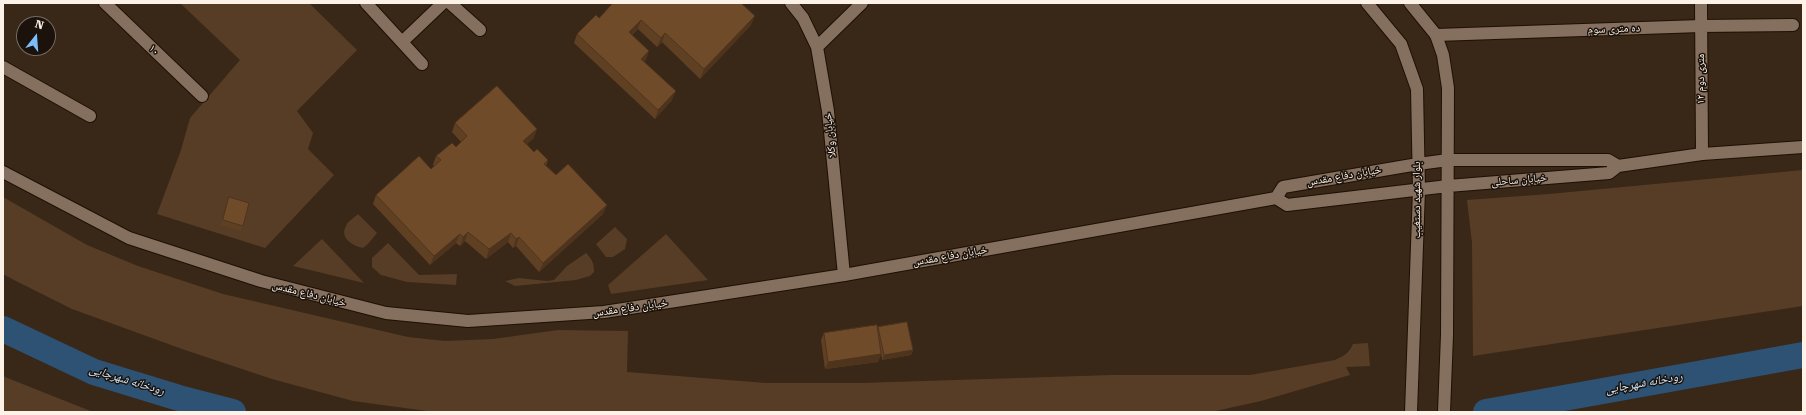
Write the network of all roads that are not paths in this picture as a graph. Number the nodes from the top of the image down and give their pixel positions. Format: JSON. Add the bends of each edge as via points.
{"nodes":[{"id":1,"x":105,"y":3,"type":"edge"},
{"id":2,"x":366,"y":3,"type":"edge"},
{"id":3,"x":443,"y":3,"type":"edge"},
{"id":4,"x":450,"y":3,"type":"edge"},
{"id":5,"x":791,"y":3,"type":"edge"},
{"id":6,"x":862,"y":3,"type":"edge"},
{"id":7,"x":1367,"y":3,"type":"edge"},
{"id":8,"x":1410,"y":3,"type":"edge"},
{"id":9,"x":1701,"y":3,"type":"edge"},
{"id":10,"x":1793,"y":25,"type":"dead end"},
{"id":11,"x":1701,"y":26,"type":"junction"},
{"id":12,"x":480,"y":30,"type":"dead end"},
{"id":13,"x":1436,"y":35,"type":"junction"},
{"id":14,"x":402,"y":42,"type":"junction"},
{"id":15,"x":816,"y":47,"type":"junction"},
{"id":16,"x":422,"y":64,"type":"dead end"},
{"id":17,"x":4,"y":70,"type":"edge"},
{"id":18,"x":202,"y":96,"type":"dead end"},
{"id":19,"x":90,"y":116,"type":"dead end"},
{"id":20,"x":1803,"y":147,"type":"edge"},
{"id":21,"x":1702,"y":154,"type":"junction"},
{"id":22,"x":1448,"y":160,"type":"junction"},
{"id":23,"x":1418,"y":164,"type":"junction"},
{"id":24,"x":1618,"y":166,"type":"junction"},
{"id":25,"x":3,"y":172,"type":"edge"},
{"id":26,"x":1448,"y":186,"type":"junction"},
{"id":27,"x":1419,"y":190,"type":"junction"},
{"id":28,"x":1276,"y":198,"type":"junction"},
{"id":29,"x":844,"y":275,"type":"junction"},
{"id":30,"x":1411,"y":412,"type":"edge"},
{"id":31,"x":1444,"y":412,"type":"edge"}],
"edges":[{"from":1,"to":18,"type":"street","name":"۱۰"},
{"from":2,"to":14,"type":"street"},
{"from":3,"to":14,"type":"street"},
{"from":4,"to":12,"type":"street"},
{"from":5,"to":15,"type":"street","name":"خیابان وکلا","via":[[803,18]]},
{"from":6,"to":15,"type":"street"},
{"from":7,"to":23,"type":"street","name":"بلوار شهید دستغیب","via":[[1401,44],[1417,89]]},
{"from":8,"to":13,"type":"street"},
{"from":9,"to":11,"type":"street","name":"۱۲ متری دوم"},
{"from":10,"to":11,"type":"street","name":"ده متری سوم"},
{"from":11,"to":13,"type":"street","name":"ده متری سوم"},
{"from":11,"to":21,"type":"street","name":"۱۲ متری دوم"},
{"from":13,"to":22,"type":"street","via":[[1443,55],[1448,88]]},
{"from":14,"to":16,"type":"street"},
{"from":15,"to":29,"type":"street","name":"خیابان وکلا","via":[[828,112]]},
{"from":17,"to":19,"type":"street"},
{"from":20,"to":21,"type":"street","name":"خیابان ساحلی"},
{"from":21,"to":24,"type":"street","name":"خیابان ساحلی"},
{"from":22,"to":23,"type":"street","name":"خیابان ساحلی"},
{"from":22,"to":24,"type":"street","name":"خیابان ساحلی","via":[[1608,160]]},
{"from":22,"to":26,"type":"street"},
{"from":23,"to":27,"type":"street","name":"بلوار شهید دستغیب"},
{"from":23,"to":28,"type":"street","name":"خیابان دفاع مقدس","via":[[1283,187]]},
{"from":24,"to":26,"type":"street","name":"خیابان ساحلی","via":[[1609,173]]},
{"from":25,"to":29,"type":"street","name":"خیابان دفاع مقدس","via":[[129,238],[261,281],[386,313],[468,321],[604,312]]},
{"from":26,"to":27,"type":"street","name":"خیابان ساحلی"},
{"from":26,"to":31,"type":"street"},
{"from":27,"to":28,"type":"street","name":"خیابان دفاع مقدس","via":[[1287,205]]},
{"from":27,"to":30,"type":"street","name":"بلوار شهید دستغیب"},
{"from":28,"to":29,"type":"street","name":"خیابان دفاع مقدس"}]}
